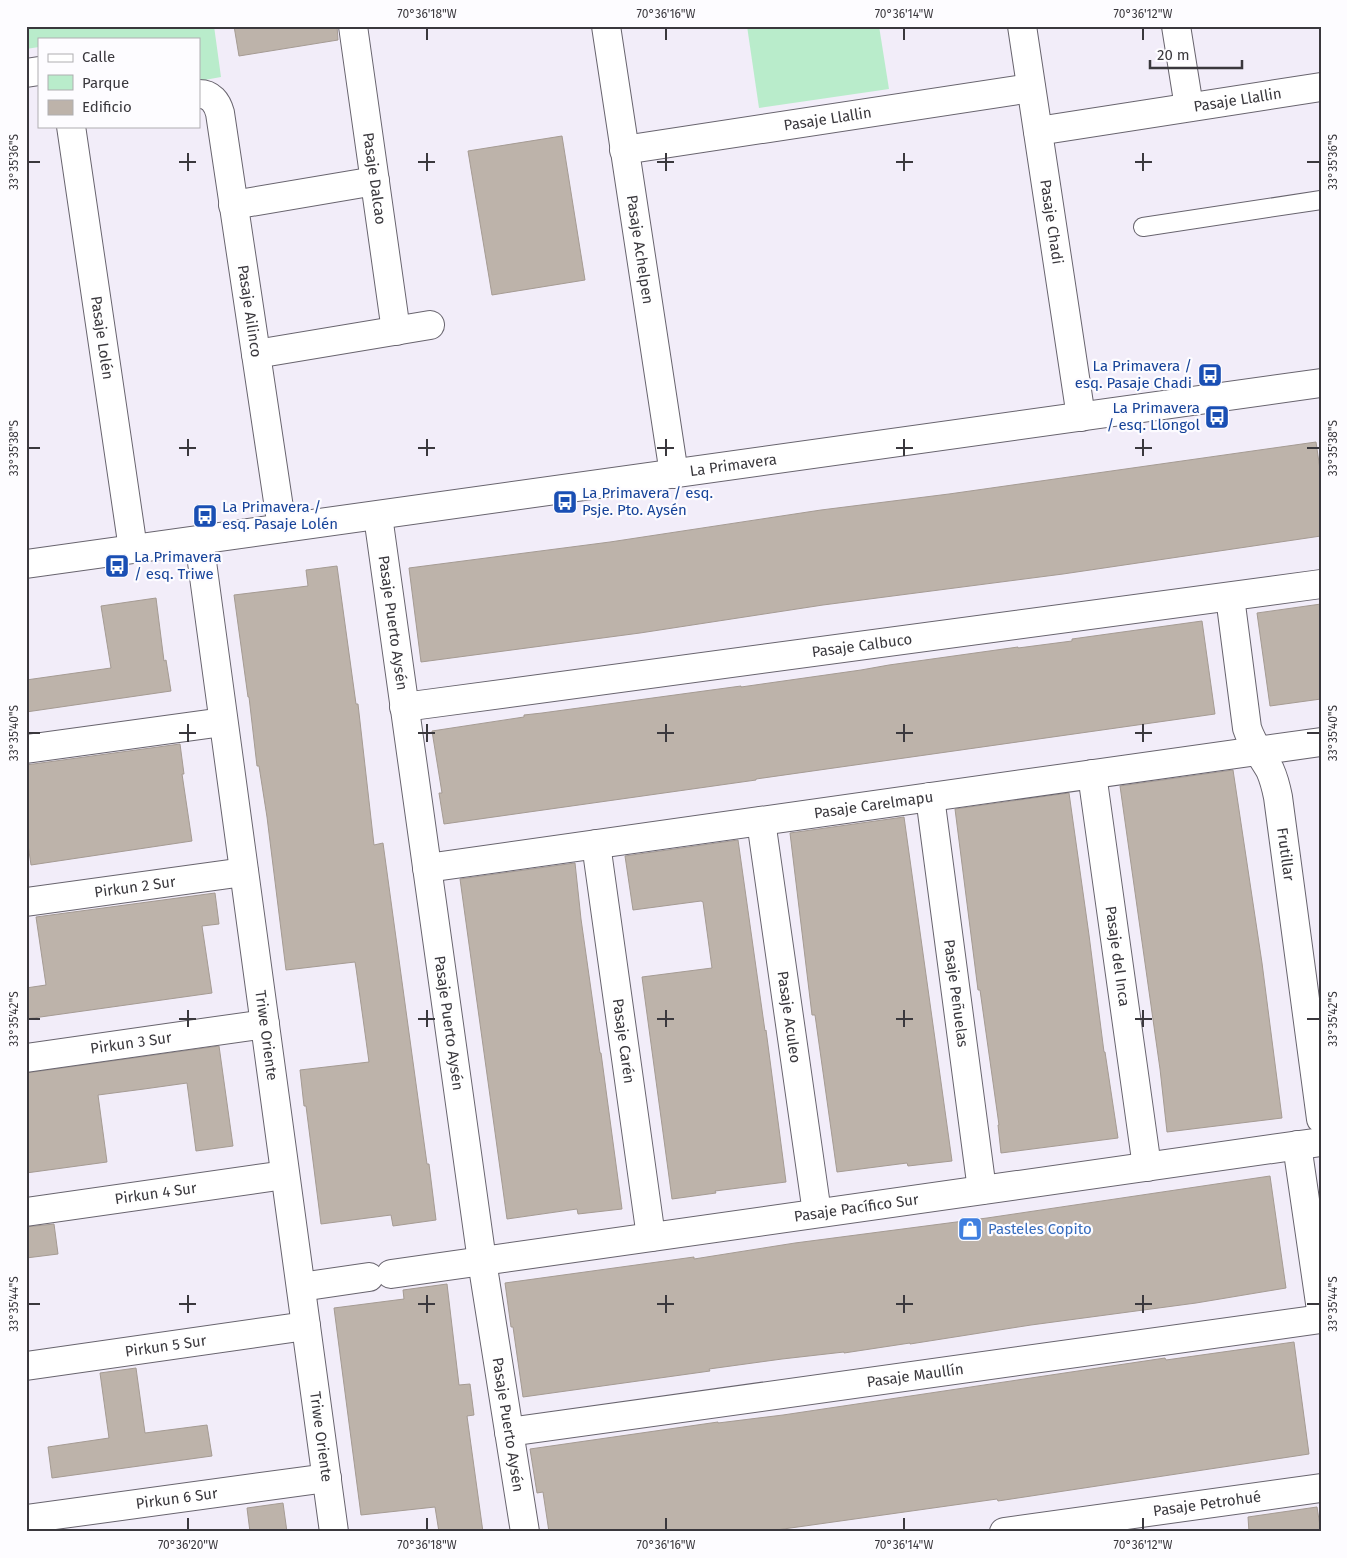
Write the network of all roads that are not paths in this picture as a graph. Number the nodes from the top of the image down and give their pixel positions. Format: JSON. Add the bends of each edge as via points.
{"nodes":[{"id":1,"x":353,"y":26,"type":"edge"},
{"id":2,"x":606,"y":26,"type":"edge"},
{"id":3,"x":1022,"y":26,"type":"edge"},
{"id":4,"x":1176,"y":26,"type":"edge"},
{"id":5,"x":1321,"y":87,"type":"edge"},
{"id":6,"x":1031,"y":88,"type":"junction"},
{"id":7,"x":205,"y":95,"type":"edge"},
{"id":8,"x":1189,"y":107,"type":"junction"},
{"id":9,"x":71,"y":128,"type":"edge"},
{"id":10,"x":1038,"y":131,"type":"junction"},
{"id":11,"x":624,"y":150,"type":"junction"},
{"id":12,"x":375,"y":182,"type":"junction"},
{"id":13,"x":1321,"y":200,"type":"edge"},
{"id":14,"x":234,"y":205,"type":"junction"},
{"id":15,"x":1143,"y":227,"type":"dead end"},
{"id":16,"x":430,"y":325,"type":"dead end"},
{"id":17,"x":396,"y":331,"type":"junction"},
{"id":18,"x":256,"y":354,"type":"junction"},
{"id":19,"x":1321,"y":383,"type":"edge"},
{"id":20,"x":1081,"y":417,"type":"junction"},
{"id":21,"x":674,"y":474,"type":"junction"},
{"id":22,"x":378,"y":516,"type":"junction"},
{"id":23,"x":282,"y":528,"type":"junction"},
{"id":24,"x":199,"y":540,"type":"junction"},
{"id":25,"x":133,"y":549,"type":"junction"},
{"id":26,"x":26,"y":564,"type":"edge"},
{"id":27,"x":1321,"y":584,"type":"edge"},
{"id":28,"x":1230,"y":597,"type":"junction"},
{"id":29,"x":404,"y":707,"type":"junction"},
{"id":30,"x":223,"y":722,"type":"junction"},
{"id":31,"x":1321,"y":742,"type":"edge"},
{"id":32,"x":26,"y":749,"type":"edge"},
{"id":33,"x":1257,"y":751,"type":"junction"},
{"id":34,"x":1092,"y":774,"type":"junction"},
{"id":35,"x":930,"y":797,"type":"junction"},
{"id":36,"x":761,"y":821,"type":"junction"},
{"id":37,"x":596,"y":844,"type":"junction"},
{"id":38,"x":427,"y":868,"type":"junction"},
{"id":39,"x":244,"y":872,"type":"junction"},
{"id":40,"x":26,"y":902,"type":"edge"},
{"id":41,"x":265,"y":1024,"type":"junction"},
{"id":42,"x":26,"y":1058,"type":"edge"},
{"id":43,"x":1321,"y":1119,"type":"edge"},
{"id":44,"x":1309,"y":1144,"type":"edge"},
{"id":45,"x":1147,"y":1167,"type":"junction"},
{"id":46,"x":285,"y":1175,"type":"junction"},
{"id":47,"x":982,"y":1190,"type":"junction"},
{"id":48,"x":26,"y":1212,"type":"edge"},
{"id":49,"x":817,"y":1214,"type":"junction"},
{"id":50,"x":651,"y":1237,"type":"junction"},
{"id":51,"x":482,"y":1261,"type":"junction"},
{"id":52,"x":300,"y":1287,"type":"junction"},
{"id":53,"x":1321,"y":1310,"type":"edge"},
{"id":54,"x":1321,"y":1319,"type":"edge"},
{"id":55,"x":306,"y":1326,"type":"junction"},
{"id":56,"x":26,"y":1366,"type":"edge"},
{"id":57,"x":509,"y":1432,"type":"junction"},
{"id":58,"x":327,"y":1478,"type":"junction"},
{"id":59,"x":1321,"y":1488,"type":"edge"},
{"id":60,"x":26,"y":1519,"type":"edge"},
{"id":61,"x":334,"y":1532,"type":"edge"},
{"id":62,"x":525,"y":1532,"type":"edge"},
{"id":63,"x":1004,"y":1532,"type":"edge"}],
"edges":[{"from":1,"to":12,"type":"street","name":"Pasaje Dalcao"},
{"from":2,"to":11,"type":"street","name":"Pasaje Achelpen"},
{"from":3,"to":6,"type":"street","name":"Pasaje Chadi"},
{"from":4,"to":8,"type":"street"},
{"from":5,"to":8,"type":"street","name":"Pasaje Llallin"},
{"from":6,"to":10,"type":"street","name":"Pasaje Chadi"},
{"from":6,"to":11,"type":"street","name":"Pasaje Llallin"},
{"from":7,"to":14,"type":"street","name":"Pasaje Ailinco","via":[[217,104],[220,113]]},
{"from":8,"to":10,"type":"street","name":"Pasaje Llallin"},
{"from":9,"to":25,"type":"street","name":"Pasaje Lolén"},
{"from":10,"to":20,"type":"street","name":"Pasaje Chadi"},
{"from":11,"to":21,"type":"street","name":"Pasaje Achelpen"},
{"from":12,"to":14,"type":"street"},
{"from":12,"to":17,"type":"street","name":"Pasaje Dalcao"},
{"from":13,"to":15,"type":"lane"},
{"from":14,"to":18,"type":"street","name":"Pasaje Ailinco"},
{"from":16,"to":17,"type":"street"},
{"from":17,"to":18,"type":"street"},
{"from":18,"to":23,"type":"street","name":"Pasaje Ailinco"},
{"from":19,"to":20,"type":"street","name":"La Primavera"},
{"from":20,"to":21,"type":"street","name":"La Primavera"},
{"from":21,"to":22,"type":"street","name":"La Primavera"},
{"from":22,"to":23,"type":"street","name":"La Primavera"},
{"from":22,"to":29,"type":"street","name":"Pasaje Puerto Aysén"},
{"from":23,"to":24,"type":"street","name":"La Primavera"},
{"from":24,"to":25,"type":"street","name":"La Primavera"},
{"from":24,"to":30,"type":"street","name":"Triwe Oriente"},
{"from":25,"to":26,"type":"street","name":"La Primavera"},
{"from":27,"to":28,"type":"street","name":"Pasaje Calbuco"},
{"from":28,"to":29,"type":"street","name":"Pasaje Calbuco"},
{"from":28,"to":33,"type":"street","name":"Frutillar","via":[[1244,716]]},
{"from":29,"to":38,"type":"street","name":"Pasaje Puerto Aysén"},
{"from":30,"to":32,"type":"street"},
{"from":30,"to":39,"type":"street","name":"Triwe Oriente"},
{"from":31,"to":33,"type":"street","name":"Pasaje Carelmapu"},
{"from":33,"to":34,"type":"street","name":"Pasaje Carelmapu"},
{"from":33,"to":43,"type":"street","name":"Frutillar","via":[[1276,784]]},
{"from":34,"to":35,"type":"street","name":"Pasaje Carelmapu"},
{"from":34,"to":45,"type":"street","name":"Pasaje del Inca"},
{"from":35,"to":36,"type":"street","name":"Pasaje Carelmapu"},
{"from":35,"to":47,"type":"street","name":"Pasaje Peñuelas"},
{"from":36,"to":37,"type":"street","name":"Pasaje Carelmapu"},
{"from":36,"to":49,"type":"street","name":"Pasaje Aculeo"},
{"from":37,"to":38,"type":"street","name":"Pasaje Carelmapu"},
{"from":37,"to":50,"type":"street","name":"Pasaje Carén"},
{"from":38,"to":51,"type":"street","name":"Pasaje Puerto Aysén"},
{"from":39,"to":40,"type":"street","name":"Pirkun 2 Sur"},
{"from":39,"to":41,"type":"street","name":"Triwe Oriente"},
{"from":41,"to":42,"type":"street","name":"Pirkun 3 Sur"},
{"from":41,"to":46,"type":"street","name":"Triwe Oriente"},
{"from":44,"to":45,"type":"street","name":"Pasaje Pacífico Sur"},
{"from":44,"to":53,"type":"street"},
{"from":45,"to":47,"type":"street","name":"Pasaje Pacífico Sur"},
{"from":46,"to":48,"type":"street","name":"Pirkun 4 Sur"},
{"from":46,"to":52,"type":"street","name":"Triwe Oriente"},
{"from":47,"to":49,"type":"street","name":"Pasaje Pacífico Sur"},
{"from":49,"to":50,"type":"street","name":"Pasaje Pacífico Sur"},
{"from":50,"to":51,"type":"street","name":"Pasaje Pacífico Sur"},
{"from":51,"to":52,"type":"street","name":"Pasaje Pacífico Sur"},
{"from":51,"to":57,"type":"street","name":"Pasaje Puerto Aysén"},
{"from":52,"to":55,"type":"street","name":"Triwe Oriente"},
{"from":54,"to":57,"type":"street","name":"Pasaje Maullín"},
{"from":55,"to":56,"type":"street","name":"Pirkun 5 Sur"},
{"from":55,"to":58,"type":"street","name":"Triwe Oriente"},
{"from":57,"to":62,"type":"street","name":"Pasaje Puerto Aysén"},
{"from":58,"to":60,"type":"street","name":"Pirkun 6 Sur"},
{"from":58,"to":61,"type":"street","name":"Triwe Oriente"},
{"from":59,"to":63,"type":"street","name":"Pasaje Petrohué"}]}
